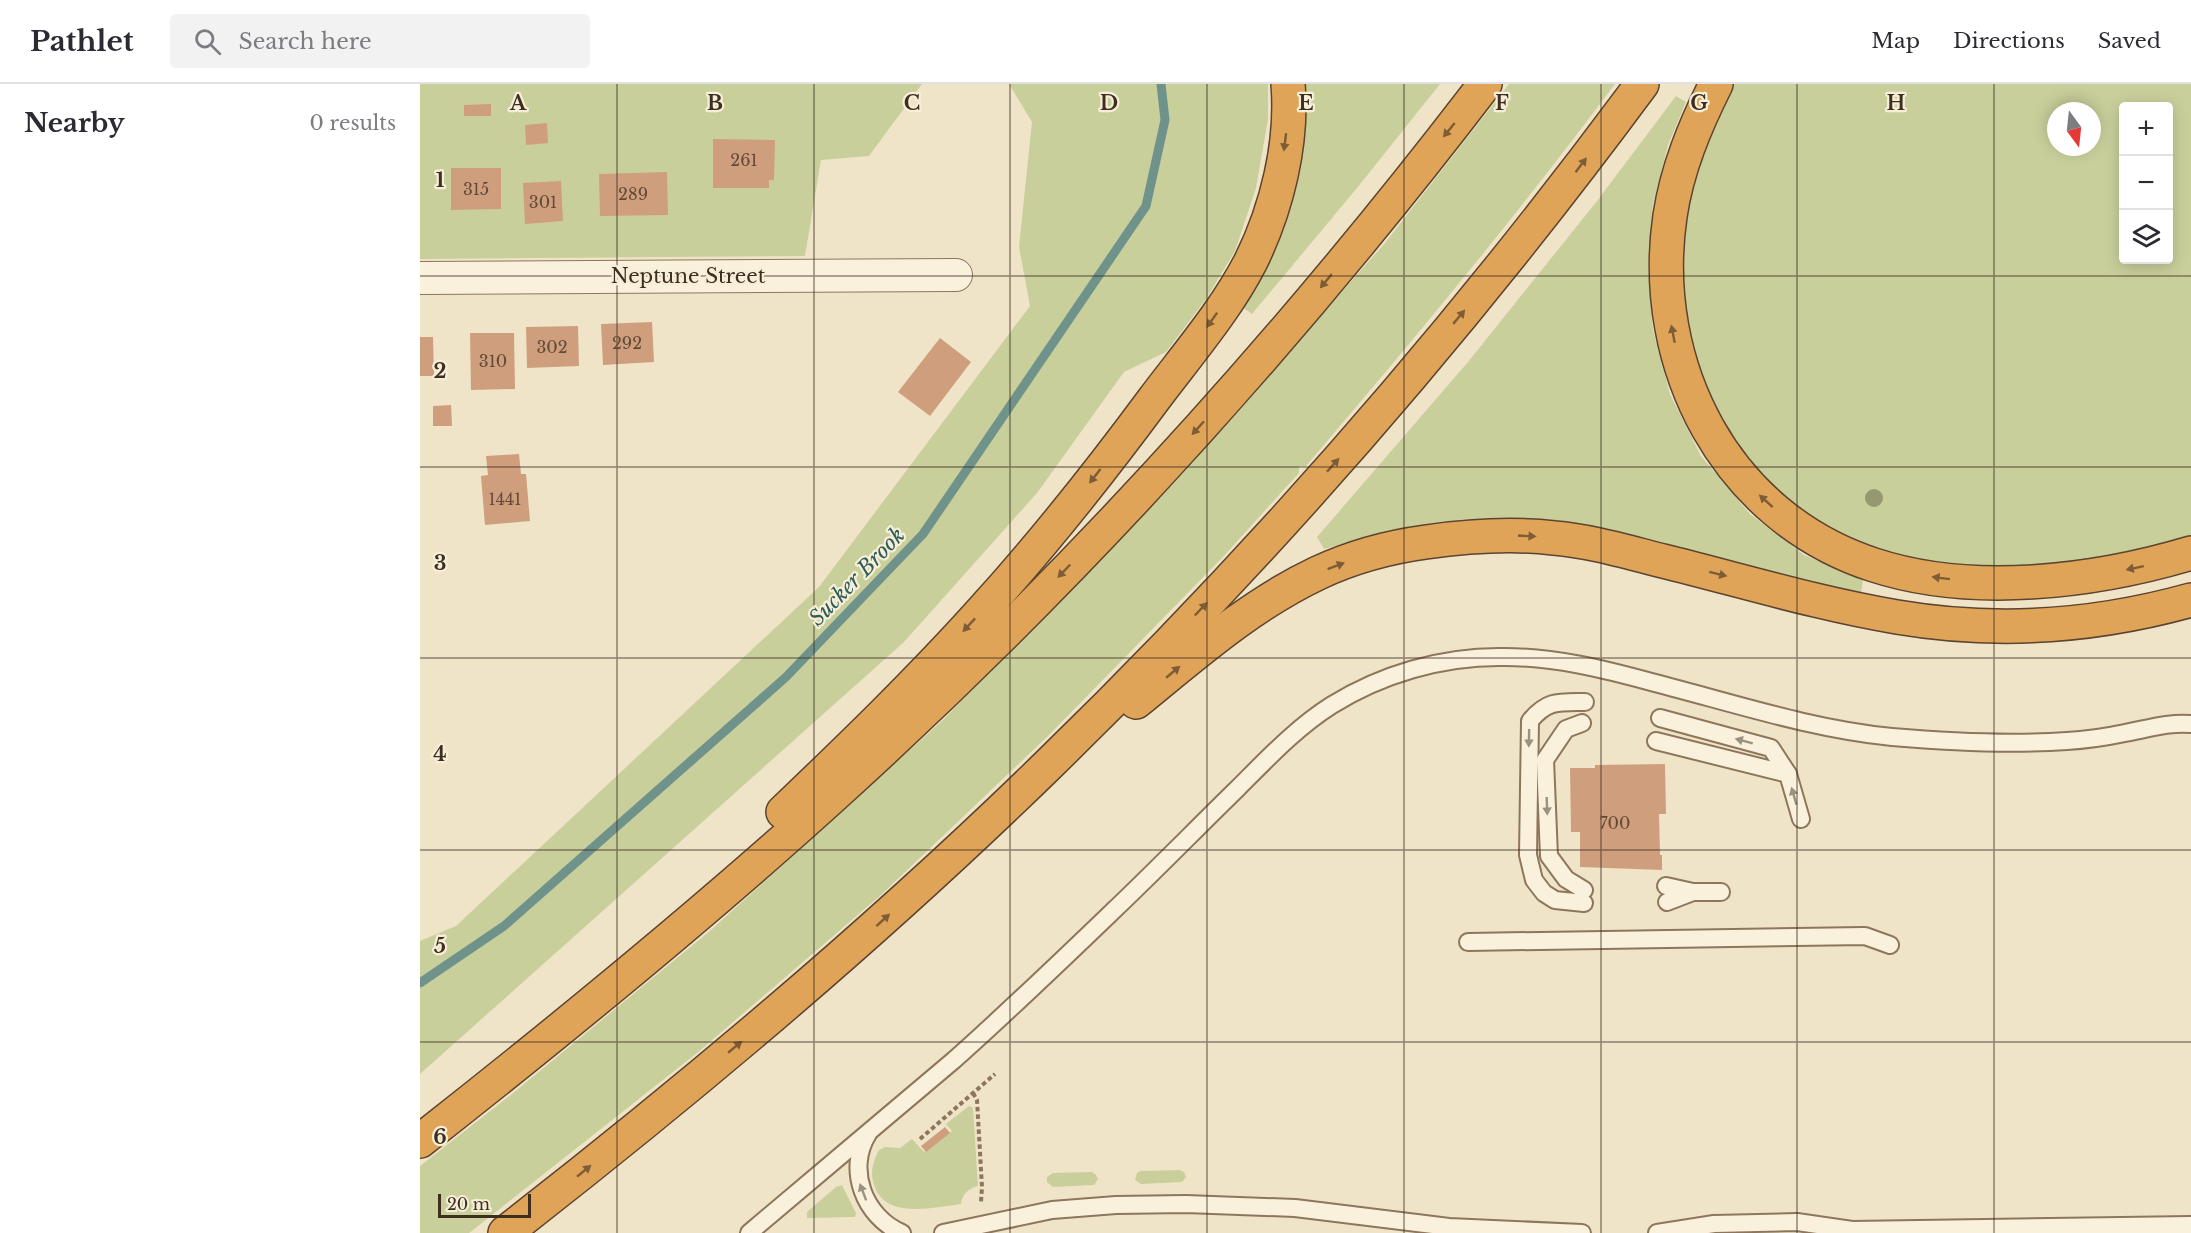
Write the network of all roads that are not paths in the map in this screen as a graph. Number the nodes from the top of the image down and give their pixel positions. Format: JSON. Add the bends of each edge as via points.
{"nodes":[{"id":1,"x":1288,"y":84,"type":"edge"},
{"id":2,"x":1485,"y":84,"type":"edge"},
{"id":3,"x":1642,"y":84,"type":"edge"},
{"id":4,"x":1716,"y":84,"type":"edge"},
{"id":5,"x":956,"y":274,"type":"dead end"},
{"id":6,"x":420,"y":278,"type":"edge"},
{"id":7,"x":2191,"y":553,"type":"edge"},
{"id":8,"x":2191,"y":600,"type":"edge"},
{"id":9,"x":1585,"y":702,"type":"dead end"},
{"id":10,"x":1660,"y":718,"type":"dead end"},
{"id":11,"x":1582,"y":723,"type":"dead end"},
{"id":12,"x":2191,"y":724,"type":"edge"},
{"id":13,"x":1656,"y":741,"type":"dead end"},
{"id":14,"x":1788,"y":774,"type":"junction"},
{"id":15,"x":1801,"y":819,"type":"dead end"},
{"id":16,"x":966,"y":843,"type":"junction"},
{"id":17,"x":1721,"y":892,"type":"dead end"},
{"id":18,"x":1666,"y":894,"type":"dead end"},
{"id":19,"x":1468,"y":942,"type":"dead end"},
{"id":20,"x":1890,"y":945,"type":"dead end"},
{"id":21,"x":502,"y":1077,"type":"junction"},
{"id":22,"x":872,"y":1129,"type":"junction"},
{"id":23,"x":420,"y":1141,"type":"edge"},
{"id":24,"x":2191,"y":1225,"type":"edge"},
{"id":25,"x":505,"y":1233,"type":"edge"},
{"id":26,"x":749,"y":1233,"type":"edge"},
{"id":27,"x":902,"y":1233,"type":"edge"},
{"id":28,"x":943,"y":1233,"type":"edge"},
{"id":29,"x":1582,"y":1233,"type":"edge"},
{"id":30,"x":1657,"y":1233,"type":"edge"}],
"edges":[{"from":1,"to":21,"type":"highway","one_way":true,"via":[[1287,127],[1276,195],[1250,262],[1209,325],[1093,479],[982,612],[926,671],[627,964]]},
{"from":2,"to":21,"type":"highway","one_way":true,"via":[[1249,371],[1008,628],[770,853]]},
{"from":16,"to":3,"type":"highway","one_way":true,"via":[[1128,686],[1358,437],[1502,265]]},
{"from":7,"to":4,"type":"highway","one_way":true,"via":[[2072,579],[1947,579],[1905,573],[1849,556],[1802,531],[1760,497],[1724,455],[1696,407],[1680,361],[1669,310],[1667,248],[1675,188]]},
{"from":5,"to":6,"type":"street","name":"Neptune Street"},
{"from":16,"to":8,"type":"highway","one_way":true,"via":[[1208,643],[1261,605],[1320,572],[1382,550],[1416,543],[1487,536],[1557,538],[1626,551],[1874,612],[1944,624],[2079,624]]},
{"from":9,"to":11,"type":"lane","via":[[1559,702],[1540,709],[1530,721],[1528,855],[1534,880],[1555,900],[1584,896],[1549,856],[1545,760],[1566,729]]},
{"from":14,"to":10,"type":"lane","one_way":true,"via":[[1771,748]]},
{"from":12,"to":22,"type":"lane","via":[[2171,723],[2068,741],[1954,741],[1824,726],[1553,660],[1474,658],[1404,672],[1351,694],[1308,722],[1017,1002]]},
{"from":13,"to":14,"type":"lane"},
{"from":15,"to":14,"type":"lane","one_way":true},
{"from":25,"to":16,"type":"highway","one_way":true,"via":[[774,1014]]},
{"from":17,"to":18,"type":"lane"},
{"from":19,"to":20,"type":"lane","via":[[1865,936]]},
{"from":21,"to":23,"type":"highway"},
{"from":22,"to":26,"type":"lane"},
{"from":27,"to":22,"type":"lane","one_way":true,"via":[[886,1224],[861,1190],[860,1156]]},
{"from":24,"to":30,"type":"lane","via":[[1852,1230],[1797,1222],[1714,1224]]},
{"from":28,"to":29,"type":"lane","via":[[1052,1210],[1186,1204],[1295,1208],[1449,1227]]}]}
